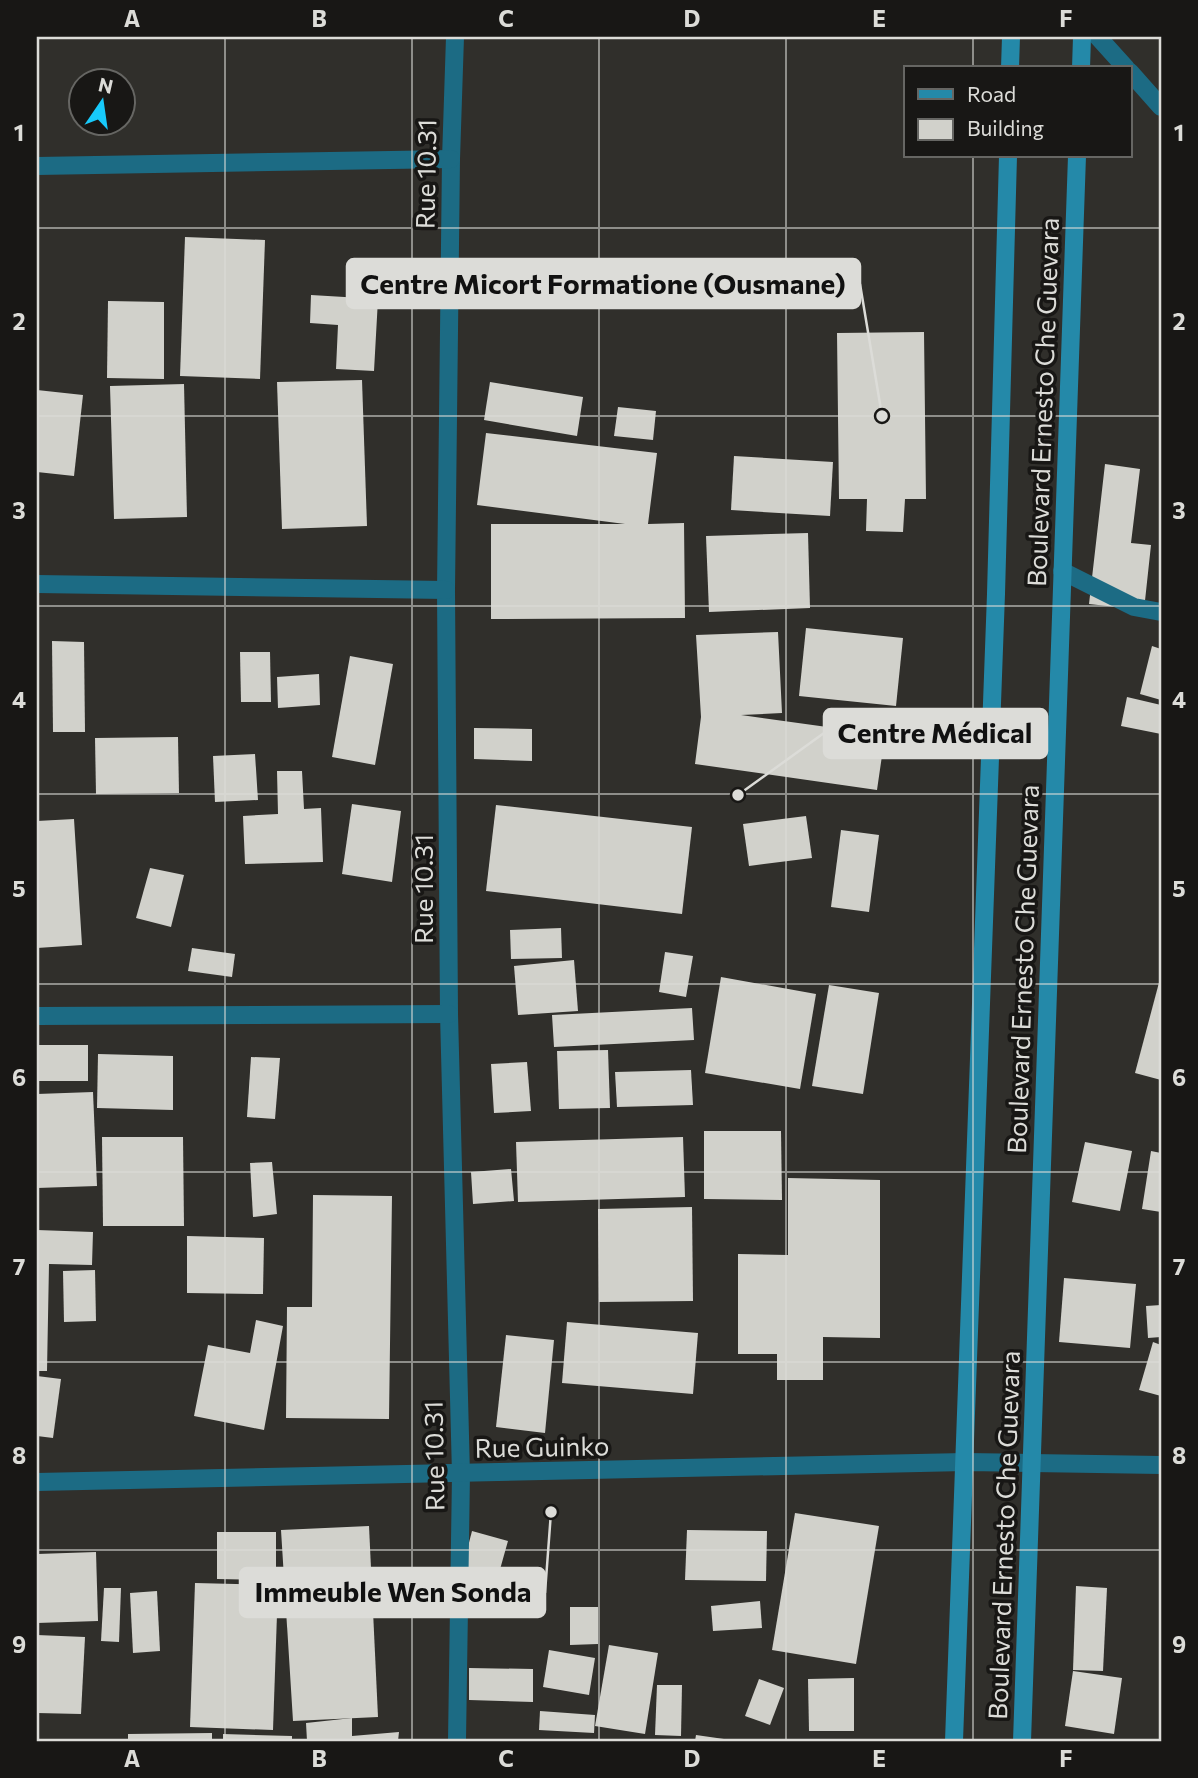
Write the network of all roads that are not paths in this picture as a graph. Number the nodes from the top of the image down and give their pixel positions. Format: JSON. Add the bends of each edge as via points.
{"nodes":[{"id":1,"x":456,"y":37,"type":"edge"},
{"id":2,"x":1011,"y":37,"type":"edge"},
{"id":3,"x":1082,"y":37,"type":"edge"},
{"id":4,"x":1098,"y":37,"type":"edge"},
{"id":5,"x":1010,"y":66,"type":"edge"},
{"id":6,"x":1081,"y":66,"type":"edge"},
{"id":7,"x":1124,"y":66,"type":"edge"},
{"id":8,"x":1132,"y":74,"type":"edge"},
{"id":9,"x":1161,"y":107,"type":"edge"},
{"id":10,"x":1008,"y":158,"type":"edge"},
{"id":11,"x":1077,"y":158,"type":"edge"},
{"id":12,"x":451,"y":159,"type":"junction"},
{"id":13,"x":37,"y":166,"type":"edge"},
{"id":14,"x":1062,"y":571,"type":"junction"},
{"id":15,"x":37,"y":584,"type":"edge"},
{"id":16,"x":446,"y":590,"type":"junction"},
{"id":17,"x":1161,"y":612,"type":"edge"},
{"id":18,"x":449,"y":1014,"type":"junction"},
{"id":19,"x":37,"y":1016,"type":"edge"},
{"id":20,"x":965,"y":1462,"type":"junction"},
{"id":21,"x":1031,"y":1463,"type":"junction"},
{"id":22,"x":1161,"y":1465,"type":"edge"},
{"id":23,"x":461,"y":1474,"type":"junction"},
{"id":24,"x":37,"y":1482,"type":"edge"},
{"id":25,"x":457,"y":1741,"type":"edge"},
{"id":26,"x":954,"y":1741,"type":"edge"},
{"id":27,"x":1022,"y":1741,"type":"edge"}],
"edges":[{"from":1,"to":12,"type":"street","name":"Rue 10.31"},
{"from":2,"to":5,"type":"main road"},
{"from":3,"to":6,"type":"main road"},
{"from":4,"to":7,"type":"street"},
{"from":8,"to":9,"type":"street"},
{"from":10,"to":20,"type":"main road","name":"Boulevard Ernesto Che Guevara"},
{"from":11,"to":14,"type":"main road","name":"Boulevard Ernesto Che Guevara"},
{"from":12,"to":13,"type":"street"},
{"from":12,"to":16,"type":"street","name":"Rue 10.31"},
{"from":14,"to":17,"type":"street","via":[[1134,607]]},
{"from":14,"to":21,"type":"main road","name":"Boulevard Ernesto Che Guevara"},
{"from":15,"to":16,"type":"street"},
{"from":16,"to":18,"type":"street","name":"Rue 10.31"},
{"from":18,"to":19,"type":"street"},
{"from":18,"to":23,"type":"street","name":"Rue 10.31"},
{"from":20,"to":21,"type":"street","name":"Rue Guinko"},
{"from":20,"to":23,"type":"street","name":"Rue Guinko"},
{"from":20,"to":26,"type":"main road","name":"Boulevard Ernesto Che Guevara"},
{"from":21,"to":22,"type":"street","name":"Rue Guinko"},
{"from":21,"to":27,"type":"main road","name":"Boulevard Ernesto Che Guevara"},
{"from":23,"to":24,"type":"street","name":"Rue Guinko"},
{"from":23,"to":25,"type":"street","name":"Rue 10.31"}]}
